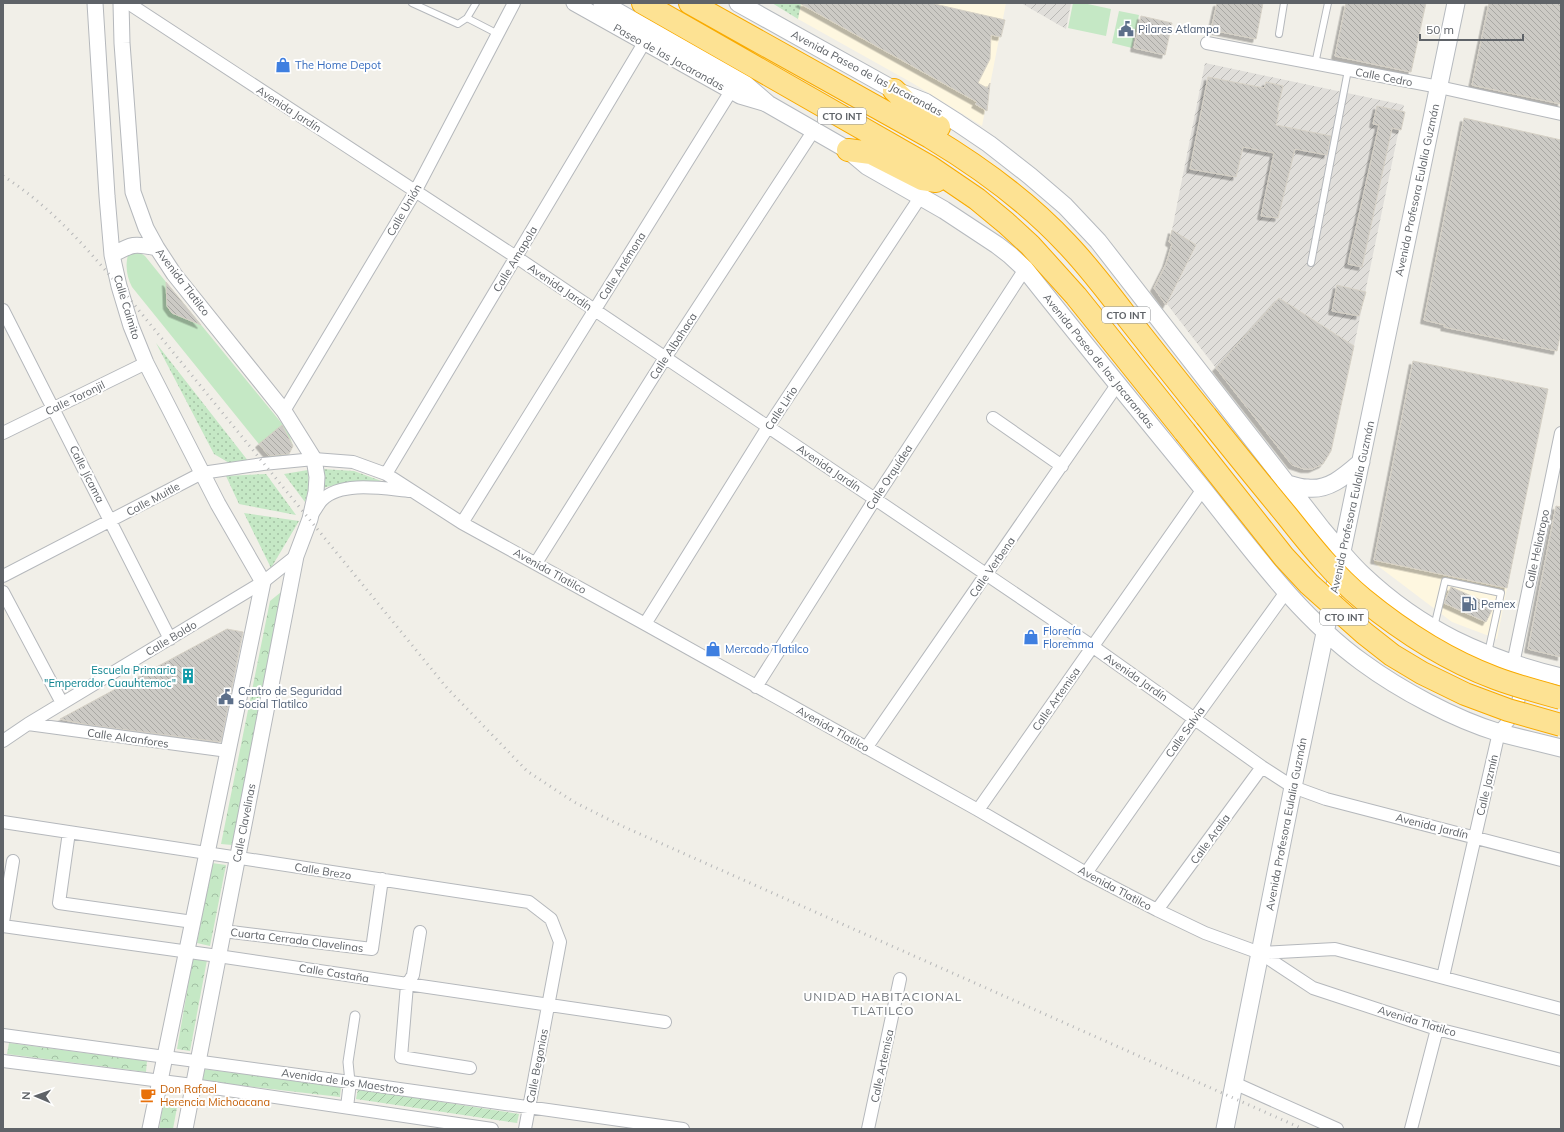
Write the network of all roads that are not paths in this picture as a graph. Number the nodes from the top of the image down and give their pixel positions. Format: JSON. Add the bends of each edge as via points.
{"nodes":[{"id":1,"x":95,"y":3,"type":"edge"},
{"id":2,"x":121,"y":3,"type":"edge"},
{"id":3,"x":128,"y":3,"type":"edge"},
{"id":4,"x":412,"y":3,"type":"edge"},
{"id":5,"x":476,"y":3,"type":"edge"},
{"id":6,"x":514,"y":3,"type":"edge"},
{"id":7,"x":574,"y":3,"type":"edge"},
{"id":8,"x":602,"y":3,"type":"edge"},
{"id":9,"x":643,"y":3,"type":"edge"},
{"id":10,"x":690,"y":3,"type":"edge"},
{"id":11,"x":738,"y":3,"type":"edge"},
{"id":12,"x":1284,"y":3,"type":"edge"},
{"id":13,"x":1328,"y":3,"type":"edge"},
{"id":14,"x":1456,"y":3,"type":"edge"},
{"id":15,"x":467,"y":18,"type":"junction"},
{"id":16,"x":498,"y":34,"type":"junction"},
{"id":17,"x":1279,"y":34,"type":"dead end"},
{"id":18,"x":644,"y":43,"type":"junction"},
{"id":19,"x":1207,"y":43,"type":"dead end"},
{"id":20,"x":1315,"y":64,"type":"junction"},
{"id":21,"x":1348,"y":70,"type":"junction"},
{"id":22,"x":1439,"y":87,"type":"junction"},
{"id":23,"x":739,"y":88,"type":"junction"},
{"id":24,"x":894,"y":90,"type":"junction"},
{"id":25,"x":1561,"y":114,"type":"edge"},
{"id":26,"x":814,"y":130,"type":"junction"},
{"id":27,"x":848,"y":150,"type":"junction"},
{"id":28,"x":965,"y":158,"type":"junction"},
{"id":29,"x":954,"y":182,"type":"junction"},
{"id":30,"x":415,"y":192,"type":"junction"},
{"id":31,"x":922,"y":196,"type":"junction"},
{"id":32,"x":156,"y":248,"type":"junction"},
{"id":33,"x":112,"y":255,"type":"junction"},
{"id":34,"x":516,"y":258,"type":"junction"},
{"id":35,"x":1311,"y":263,"type":"dead end"},
{"id":36,"x":1025,"y":269,"type":"junction"},
{"id":37,"x":3,"y":310,"type":"edge"},
{"id":38,"x":594,"y":310,"type":"junction"},
{"id":39,"x":665,"y":358,"type":"junction"},
{"id":40,"x":146,"y":363,"type":"junction"},
{"id":41,"x":1117,"y":385,"type":"junction"},
{"id":42,"x":53,"y":409,"type":"junction"},
{"id":43,"x":284,"y":411,"type":"junction"},
{"id":44,"x":993,"y":418,"type":"dead end"},
{"id":45,"x":1238,"y":422,"type":"junction"},
{"id":46,"x":768,"y":427,"type":"junction"},
{"id":47,"x":3,"y":433,"type":"edge"},
{"id":48,"x":1561,"y":433,"type":"edge"},
{"id":49,"x":314,"y":459,"type":"junction"},
{"id":50,"x":1361,"y":462,"type":"junction"},
{"id":51,"x":1183,"y":465,"type":"junction"},
{"id":52,"x":1062,"y":466,"type":"junction"},
{"id":53,"x":202,"y":473,"type":"junction"},
{"id":54,"x":386,"y":474,"type":"junction"},
{"id":55,"x":1285,"y":483,"type":"junction"},
{"id":56,"x":1203,"y":489,"type":"junction"},
{"id":57,"x":413,"y":491,"type":"junction"},
{"id":58,"x":875,"y":499,"type":"junction"},
{"id":59,"x":310,"y":519,"type":"junction"},
{"id":60,"x":111,"y":521,"type":"junction"},
{"id":61,"x":462,"y":523,"type":"junction"},
{"id":62,"x":1342,"y":553,"type":"junction"},
{"id":63,"x":296,"y":556,"type":"junction"},
{"id":64,"x":536,"y":563,"type":"junction"},
{"id":65,"x":987,"y":574,"type":"junction"},
{"id":66,"x":3,"y":576,"type":"edge"},
{"id":67,"x":263,"y":582,"type":"junction"},
{"id":68,"x":3,"y":592,"type":"edge"},
{"id":69,"x":1286,"y":592,"type":"junction"},
{"id":70,"x":645,"y":624,"type":"junction"},
{"id":71,"x":1434,"y":629,"type":"junction"},
{"id":72,"x":1326,"y":632,"type":"junction"},
{"id":73,"x":170,"y":639,"type":"junction"},
{"id":74,"x":1092,"y":646,"type":"junction"},
{"id":75,"x":1488,"y":655,"type":"junction"},
{"id":76,"x":1519,"y":666,"type":"junction"},
{"id":77,"x":1561,"y":677,"type":"edge"},
{"id":78,"x":756,"y":687,"type":"junction"},
{"id":79,"x":1561,"y":698,"type":"edge"},
{"id":80,"x":62,"y":703,"type":"junction"},
{"id":81,"x":1195,"y":718,"type":"junction"},
{"id":82,"x":28,"y":724,"type":"junction"},
{"id":83,"x":1561,"y":725,"type":"edge"},
{"id":84,"x":1499,"y":732,"type":"junction"},
{"id":85,"x":3,"y":741,"type":"edge"},
{"id":86,"x":866,"y":748,"type":"junction"},
{"id":87,"x":1561,"y":748,"type":"edge"},
{"id":88,"x":228,"y":752,"type":"junction"},
{"id":89,"x":1262,"y":767,"type":"junction"},
{"id":90,"x":1293,"y":787,"type":"junction"},
{"id":91,"x":978,"y":810,"type":"junction"},
{"id":92,"x":3,"y":822,"type":"edge"},
{"id":93,"x":69,"y":832,"type":"junction"},
{"id":94,"x":1474,"y":836,"type":"junction"},
{"id":95,"x":208,"y":853,"type":"junction"},
{"id":96,"x":238,"y":858,"type":"junction"},
{"id":97,"x":1561,"y":860,"type":"edge"},
{"id":98,"x":14,"y":861,"type":"dead end"},
{"id":99,"x":1086,"y":873,"type":"junction"},
{"id":100,"x":382,"y":880,"type":"junction"},
{"id":101,"x":1157,"y":910,"type":"junction"},
{"id":102,"x":3,"y":922,"type":"edge"},
{"id":103,"x":193,"y":922,"type":"junction"},
{"id":104,"x":3,"y":926,"type":"edge"},
{"id":105,"x":223,"y":931,"type":"junction"},
{"id":106,"x":420,"y":932,"type":"dead end"},
{"id":107,"x":187,"y":952,"type":"junction"},
{"id":108,"x":1260,"y":953,"type":"junction"},
{"id":109,"x":218,"y":956,"type":"junction"},
{"id":110,"x":1443,"y":977,"type":"junction"},
{"id":111,"x":900,"y":979,"type":"dead end"},
{"id":112,"x":407,"y":985,"type":"junction"},
{"id":113,"x":548,"y":1004,"type":"junction"},
{"id":114,"x":1561,"y":1009,"type":"edge"},
{"id":115,"x":355,"y":1016,"type":"dead end"},
{"id":116,"x":665,"y":1022,"type":"dead end"},
{"id":117,"x":1436,"y":1029,"type":"junction"},
{"id":118,"x":3,"y":1035,"type":"edge"},
{"id":119,"x":165,"y":1057,"type":"junction"},
{"id":120,"x":1561,"y":1060,"type":"edge"},
{"id":121,"x":3,"y":1061,"type":"edge"},
{"id":122,"x":198,"y":1061,"type":"junction"},
{"id":123,"x":470,"y":1068,"type":"dead end"},
{"id":124,"x":160,"y":1081,"type":"junction"},
{"id":125,"x":350,"y":1082,"type":"junction"},
{"id":126,"x":1234,"y":1083,"type":"junction"},
{"id":127,"x":193,"y":1085,"type":"junction"},
{"id":128,"x":347,"y":1106,"type":"junction"},
{"id":129,"x":529,"y":1108,"type":"junction"},
{"id":130,"x":150,"y":1129,"type":"edge"},
{"id":131,"x":185,"y":1129,"type":"edge"},
{"id":132,"x":492,"y":1129,"type":"edge"},
{"id":133,"x":525,"y":1129,"type":"edge"},
{"id":134,"x":683,"y":1129,"type":"edge"},
{"id":135,"x":868,"y":1129,"type":"edge"},
{"id":136,"x":1225,"y":1129,"type":"edge"},
{"id":137,"x":1337,"y":1129,"type":"edge"},
{"id":138,"x":1411,"y":1129,"type":"edge"}],
"edges":[{"from":1,"to":33,"type":"street","name":"Calle Caimito"},
{"from":2,"to":32,"type":"street","name":"Avenida Tlatilco","via":[[133,192]]},
{"from":3,"to":30,"type":"street","name":"Avenida Jardín"},
{"from":4,"to":15,"type":"lane","via":[[458,24]]},
{"from":5,"to":15,"type":"lane"},
{"from":6,"to":16,"type":"street","name":"Calle Unión"},
{"from":7,"to":18,"type":"street","name":"Paseo de las Jacarandas"},
{"from":8,"to":23,"type":"main road","name":"Avenida Paseo de las Jacarandas","number":"CTO INT"},
{"from":9,"to":29,"type":"highway","number":"CTO INT"},
{"from":10,"to":28,"type":"highway","number":"CTO INT"},
{"from":11,"to":24,"type":"main road","name":"Avenida Paseo de las Jacarandas","number":"CTO INT"},
{"from":12,"to":17,"type":"lane"},
{"from":13,"to":20,"type":"lane"},
{"from":14,"to":22,"type":"main road","name":"Avenida Profesora Eulalia Guzmán"},
{"from":15,"to":16,"type":"lane"},
{"from":16,"to":30,"type":"street","name":"Calle Unión"},
{"from":18,"to":23,"type":"street","name":"Paseo de las Jacarandas"},
{"from":18,"to":34,"type":"street","name":"Calle Amapola"},
{"from":19,"to":20,"type":"street","name":"Calle Cedro"},
{"from":20,"to":21,"type":"street","name":"Calle Cedro"},
{"from":21,"to":22,"type":"street","name":"Calle Cedro"},
{"from":21,"to":35,"type":"lane"},
{"from":22,"to":25,"type":"street","name":"Calle Cedro"},
{"from":22,"to":50,"type":"main road","name":"Avenida Profesora Eulalia Guzmán"},
{"from":23,"to":26,"type":"main road","name":"Avenida Paseo de las Jacarandas","number":"CTO INT"},
{"from":23,"to":38,"type":"street","name":"Calle Anémona"},
{"from":24,"to":28,"type":"highway","via":[[916,112],[949,134]]},
{"from":24,"to":45,"type":"main road","name":"Avenida Paseo de las Jacarandas","number":"CTO INT","via":[[925,102],[989,144],[1064,206],[1098,241]]},
{"from":26,"to":27,"type":"main road","name":"Avenida Paseo de las Jacarandas","number":"CTO INT"},
{"from":26,"to":39,"type":"street","name":"Calle Albahaca"},
{"from":27,"to":29,"type":"highway","via":[[871,154],[922,179]]},
{"from":27,"to":31,"type":"main road","name":"Avenida Paseo de las Jacarandas","number":"CTO INT","via":[[867,166]]},
{"from":28,"to":79,"type":"highway","number":"CTO INT","bridge":true,"via":[[996,180],[1067,244],[1320,556],[1362,599],[1395,625],[1465,664],[1494,678]]},
{"from":29,"to":83,"type":"highway","number":"CTO INT","bridge":true,"via":[[1030,245],[1076,296],[1284,558],[1364,634],[1422,673],[1465,694],[1508,710]]},
{"from":30,"to":34,"type":"street","name":"Avenida Jardín"},
{"from":30,"to":43,"type":"street","name":"Calle Unión"},
{"from":31,"to":36,"type":"main road","name":"Avenida Paseo de las Jacarandas","number":"CTO INT","via":[[997,245]]},
{"from":31,"to":46,"type":"street","name":"Calle Lirio"},
{"from":32,"to":33,"type":"street","via":[[139,244],[126,247]]},
{"from":32,"to":43,"type":"street","name":"Avenida Tlatilco"},
{"from":33,"to":40,"type":"street","name":"Calle Caimito","via":[[131,326]]},
{"from":34,"to":38,"type":"street","name":"Avenida Jardín"},
{"from":34,"to":54,"type":"street","name":"Calle Amapola"},
{"from":36,"to":41,"type":"main road","name":"Avenida Paseo de las Jacarandas","number":"CTO INT"},
{"from":36,"to":58,"type":"street","name":"Calle Orquídea"},
{"from":37,"to":42,"type":"street","name":"Calle Jícama"},
{"from":38,"to":39,"type":"street","name":"Avenida Jardín"},
{"from":38,"to":61,"type":"street","name":"Calle Anémona"},
{"from":39,"to":46,"type":"street","name":"Avenida Jardín"},
{"from":39,"to":64,"type":"street","name":"Calle Albahaca"},
{"from":40,"to":42,"type":"street","name":"Calle Toronjil"},
{"from":40,"to":53,"type":"street","name":"Calle Caimito"},
{"from":41,"to":51,"type":"main road","name":"Avenida Paseo de las Jacarandas","number":"CTO INT"},
{"from":41,"to":52,"type":"street","name":"Calle Verbena"},
{"from":42,"to":47,"type":"street","name":"Calle Toronjil"},
{"from":42,"to":60,"type":"street","name":"Calle Jícama"},
{"from":43,"to":49,"type":"street","name":"Avenida Tlatilco"},
{"from":44,"to":52,"type":"street"},
{"from":45,"to":51,"type":"main road"},
{"from":45,"to":55,"type":"main road","name":"Avenida Paseo de las Jacarandas","number":"CTO INT"},
{"from":46,"to":58,"type":"street","name":"Avenida Jardín"},
{"from":46,"to":70,"type":"street","name":"Calle Lirio"},
{"from":48,"to":76,"type":"street","name":"Calle Heliotropo"},
{"from":49,"to":53,"type":"street","name":"Calle Muitle"},
{"from":49,"to":54,"type":"street","name":"Avenida Tlatilco","via":[[353,462]]},
{"from":49,"to":59,"type":"street","name":"Avenida Tlatilco","via":[[316,492]]},
{"from":50,"to":55,"type":"main road","via":[[1346,475],[1316,489]]},
{"from":50,"to":62,"type":"main road","name":"Avenida Profesora Eulalia Guzmán"},
{"from":51,"to":56,"type":"main road","name":"Avenida Paseo de las Jacarandas","number":"CTO INT"},
{"from":52,"to":65,"type":"street","name":"Calle Verbena"},
{"from":53,"to":60,"type":"street","name":"Calle Muitle"},
{"from":53,"to":67,"type":"street","name":"Calle Caimito"},
{"from":54,"to":57,"type":"street","name":"Avenida Tlatilco"},
{"from":55,"to":62,"type":"main road","name":"Avenida Paseo de las Jacarandas","number":"CTO INT"},
{"from":56,"to":69,"type":"main road","name":"Avenida Paseo de las Jacarandas","number":"CTO INT"},
{"from":56,"to":74,"type":"street","name":"Calle Artemisa"},
{"from":57,"to":59,"type":"street","name":"Avenida Tlatilco","via":[[371,487],[344,489],[322,500]]},
{"from":57,"to":61,"type":"street","name":"Avenida Tlatilco"},
{"from":58,"to":65,"type":"street","name":"Avenida Jardín"},
{"from":58,"to":78,"type":"street","name":"Calle Orquídea"},
{"from":59,"to":63,"type":"street","name":"Calle Clavelinas"},
{"from":60,"to":66,"type":"street","name":"Calle Muitle"},
{"from":60,"to":73,"type":"street","name":"Calle Jícama"},
{"from":61,"to":64,"type":"street","name":"Avenida Tlatilco"},
{"from":62,"to":71,"type":"main road","name":"Avenida Paseo de las Jacarandas","number":"CTO INT","via":[[1386,596]]},
{"from":62,"to":72,"type":"main road","name":"Avenida Profesora Eulalia Guzmán"},
{"from":63,"to":67,"type":"street","name":"Calle Boldo"},
{"from":63,"to":96,"type":"street","name":"Calle Clavelinas"},
{"from":64,"to":70,"type":"street","name":"Avenida Tlatilco"},
{"from":65,"to":74,"type":"street","name":"Avenida Jardín"},
{"from":65,"to":86,"type":"street","name":"Calle Verbena"},
{"from":67,"to":73,"type":"street","name":"Calle Boldo"},
{"from":67,"to":88,"type":"street"},
{"from":68,"to":80,"type":"street"},
{"from":69,"to":72,"type":"main road","name":"Avenida Paseo de las Jacarandas","number":"CTO INT"},
{"from":69,"to":81,"type":"street","name":"Calle Salvia"},
{"from":70,"to":78,"type":"street","name":"Avenida Tlatilco"},
{"from":71,"to":75,"type":"main road","name":"Avenida Paseo de las Jacarandas","number":"CTO INT"},
{"from":71,"to":75,"type":"lane","via":[[1445,581],[1501,593]]},
{"from":72,"to":84,"type":"main road","name":"Avenida Paseo de las Jacarandas","number":"CTO INT","via":[[1362,662],[1415,696],[1447,712]]},
{"from":72,"to":90,"type":"main road","name":"Avenida Profesora Eulalia Guzmán"},
{"from":73,"to":80,"type":"street","name":"Calle Boldo"},
{"from":74,"to":81,"type":"street","name":"Avenida Jardín"},
{"from":74,"to":91,"type":"street","name":"Calle Artemisa"},
{"from":75,"to":76,"type":"main road","name":"Avenida Paseo de las Jacarandas","number":"CTO INT"},
{"from":76,"to":77,"type":"main road","name":"Avenida Paseo de las Jacarandas","number":"CTO INT"},
{"from":76,"to":84,"type":"street","name":"Calle Jazmín","via":[[1516,712]]},
{"from":78,"to":86,"type":"street","name":"Avenida Tlatilco"},
{"from":80,"to":82,"type":"street","name":"Calle Boldo"},
{"from":81,"to":89,"type":"street","name":"Avenida Jardín"},
{"from":81,"to":99,"type":"street","name":"Calle Salvia"},
{"from":82,"to":85,"type":"street","name":"Calle Boldo"},
{"from":82,"to":88,"type":"street","name":"Calle Alcanfores"},
{"from":84,"to":87,"type":"main road","name":"Avenida Paseo de las Jacarandas","number":"CTO INT"},
{"from":84,"to":94,"type":"street","name":"Calle Jazmín"},
{"from":86,"to":91,"type":"street","name":"Avenida Tlatilco"},
{"from":88,"to":95,"type":"street"},
{"from":89,"to":90,"type":"street","name":"Avenida Jardín"},
{"from":89,"to":101,"type":"street","name":"Calle Aralia"},
{"from":90,"to":94,"type":"street","name":"Avenida Jardín","via":[[1326,799]]},
{"from":90,"to":108,"type":"main road","name":"Avenida Profesora Eulalia Guzmán"},
{"from":91,"to":99,"type":"street","name":"Avenida Tlatilco"},
{"from":92,"to":93,"type":"street","name":"Calle Brezo"},
{"from":93,"to":95,"type":"street","name":"Calle Brezo"},
{"from":93,"to":103,"type":"street","via":[[59,903]]},
{"from":94,"to":97,"type":"street","name":"Avenida Jardín"},
{"from":94,"to":110,"type":"street","name":"Calle Jazmín"},
{"from":95,"to":96,"type":"street","name":"Calle Brezo"},
{"from":95,"to":103,"type":"street"},
{"from":96,"to":100,"type":"street","name":"Calle Brezo"},
{"from":96,"to":105,"type":"street","name":"Calle Clavelinas"},
{"from":98,"to":102,"type":"street"},
{"from":99,"to":101,"type":"street","name":"Avenida Tlatilco"},
{"from":100,"to":105,"type":"street","name":"Cuarta Cerrada Clavelinas","via":[[372,949]]},
{"from":100,"to":113,"type":"street","name":"Calle Brezo","via":[[529,902],[551,919],[560,942]]},
{"from":101,"to":108,"type":"street","name":"Avenida Tlatilco","via":[[1205,934]]},
{"from":103,"to":107,"type":"street"},
{"from":104,"to":107,"type":"street","name":"Calle Castaña"},
{"from":105,"to":109,"type":"street","name":"Calle Clavelinas"},
{"from":106,"to":112,"type":"street","via":[[413,975]]},
{"from":107,"to":109,"type":"street","name":"Calle Castaña"},
{"from":107,"to":119,"type":"street"},
{"from":108,"to":110,"type":"street","name":"Avenida Tlatilco","via":[[1335,950]]},
{"from":108,"to":117,"type":"street","name":"Avenida Tlatilco","via":[[1313,988]]},
{"from":108,"to":126,"type":"main road","name":"Avenida Profesora Eulalia Guzmán"},
{"from":109,"to":112,"type":"street","name":"Calle Castaña"},
{"from":109,"to":122,"type":"street","name":"Calle Clavelinas"},
{"from":110,"to":114,"type":"street","name":"Avenida Tlatilco"},
{"from":111,"to":135,"type":"street","name":"Calle Artemisa"},
{"from":112,"to":113,"type":"street","name":"Calle Castaña"},
{"from":112,"to":123,"type":"street","via":[[401,1058]]},
{"from":113,"to":116,"type":"street","name":"Calle Castaña"},
{"from":113,"to":129,"type":"street","name":"Calle Begonias"},
{"from":115,"to":125,"type":"street","via":[[348,1062]]},
{"from":117,"to":120,"type":"street","name":"Avenida Tlatilco"},
{"from":117,"to":138,"type":"street"},
{"from":118,"to":119,"type":"street","name":"Avenida de los Maestros"},
{"from":119,"to":122,"type":"street","name":"Avenida de los Maestros"},
{"from":119,"to":124,"type":"street"},
{"from":121,"to":124,"type":"street"},
{"from":122,"to":125,"type":"street","name":"Avenida de los Maestros"},
{"from":122,"to":127,"type":"street","name":"Calle Clavelinas"},
{"from":124,"to":127,"type":"street"},
{"from":124,"to":130,"type":"street"},
{"from":125,"to":128,"type":"street"},
{"from":125,"to":129,"type":"street","name":"Avenida de los Maestros"},
{"from":126,"to":136,"type":"main road","name":"Avenida Profesora Eulalia Guzmán"},
{"from":126,"to":137,"type":"street"},
{"from":127,"to":128,"type":"street"},
{"from":127,"to":131,"type":"street","name":"Calle Clavelinas"},
{"from":128,"to":132,"type":"street"},
{"from":129,"to":133,"type":"street","name":"Calle Begonias"},
{"from":129,"to":134,"type":"street","name":"Avenida de los Maestros"}]}
